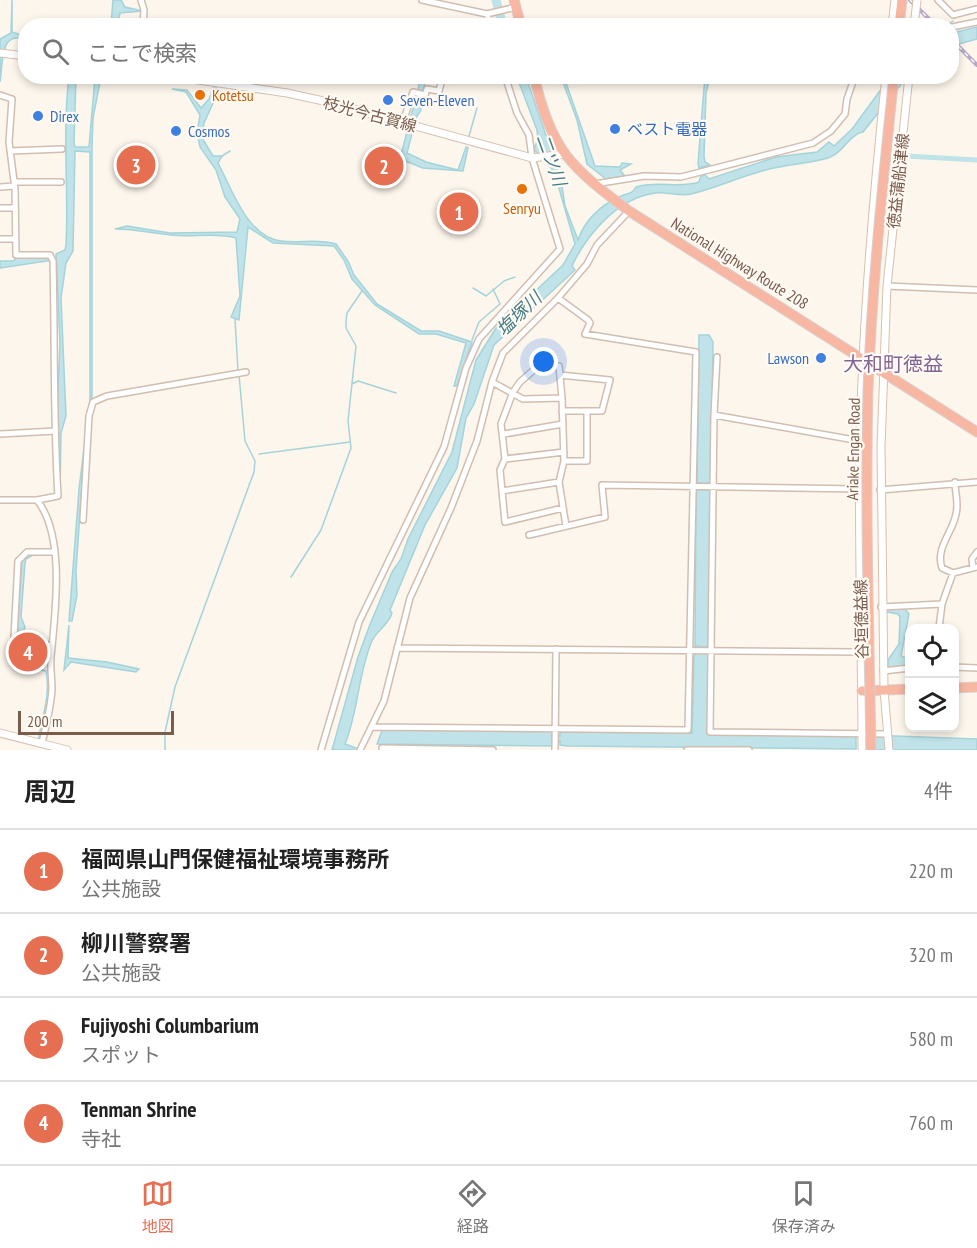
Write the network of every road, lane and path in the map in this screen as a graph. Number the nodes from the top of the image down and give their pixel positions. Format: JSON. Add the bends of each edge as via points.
{"nodes":[{"id":1,"x":141,"y":0,"type":"edge"},
{"id":2,"x":422,"y":0,"type":"edge"},
{"id":3,"x":895,"y":0,"type":"edge"},
{"id":4,"x":902,"y":0,"type":"edge"},
{"id":5,"x":917,"y":0,"type":"edge"},
{"id":6,"x":938,"y":0,"type":"edge"},
{"id":7,"x":515,"y":3,"type":"edge"},
{"id":8,"x":977,"y":9,"type":"edge"},
{"id":9,"x":493,"y":14,"type":"junction"},
{"id":10,"x":144,"y":18,"type":"edge"},
{"id":11,"x":492,"y":18,"type":"edge"},
{"id":12,"x":519,"y":18,"type":"edge"},
{"id":13,"x":893,"y":18,"type":"edge"},
{"id":14,"x":900,"y":18,"type":"edge"},
{"id":15,"x":915,"y":18,"type":"edge"},
{"id":16,"x":977,"y":22,"type":"edge"},
{"id":17,"x":959,"y":25,"type":"edge"},
{"id":18,"x":1,"y":53,"type":"edge"},
{"id":19,"x":18,"y":55,"type":"edge"},
{"id":20,"x":225,"y":84,"type":"edge"},
{"id":21,"x":441,"y":84,"type":"edge"},
{"id":22,"x":508,"y":84,"type":"edge"},
{"id":23,"x":537,"y":84,"type":"edge"},
{"id":24,"x":852,"y":84,"type":"edge"},
{"id":25,"x":885,"y":84,"type":"edge"},
{"id":26,"x":893,"y":84,"type":"edge"},
{"id":27,"x":908,"y":84,"type":"edge"},
{"id":28,"x":0,"y":95,"type":"edge"},
{"id":29,"x":408,"y":124,"type":"junction"},
{"id":30,"x":62,"y":149,"type":"dead end"},
{"id":31,"x":10,"y":151,"type":"junction"},
{"id":32,"x":565,"y":154,"type":"junction"},
{"id":33,"x":535,"y":159,"type":"junction"},
{"id":34,"x":61,"y":182,"type":"dead end"},
{"id":35,"x":14,"y":184,"type":"junction"},
{"id":36,"x":595,"y":184,"type":"junction"},
{"id":37,"x":0,"y":187,"type":"edge"},
{"id":38,"x":0,"y":208,"type":"edge"},
{"id":39,"x":15,"y":208,"type":"junction"},
{"id":40,"x":629,"y":211,"type":"junction"},
{"id":41,"x":0,"y":238,"type":"edge"},
{"id":42,"x":15,"y":238,"type":"junction"},
{"id":43,"x":868,"y":271,"type":"junction"},
{"id":44,"x":887,"y":286,"type":"junction"},
{"id":45,"x":977,"y":290,"type":"edge"},
{"id":46,"x":558,"y":298,"type":"junction"},
{"id":47,"x":717,"y":357,"type":"dead end"},
{"id":48,"x":862,"y":357,"type":"junction"},
{"id":49,"x":246,"y":372,"type":"dead end"},
{"id":50,"x":883,"y":373,"type":"junction"},
{"id":51,"x":560,"y":375,"type":"junction"},
{"id":52,"x":492,"y":382,"type":"junction"},
{"id":53,"x":513,"y":392,"type":"junction"},
{"id":54,"x":562,"y":398,"type":"junction"},
{"id":55,"x":562,"y":411,"type":"junction"},
{"id":56,"x":587,"y":411,"type":"junction"},
{"id":57,"x":714,"y":415,"type":"junction"},
{"id":58,"x":563,"y":424,"type":"junction"},
{"id":59,"x":56,"y":431,"type":"junction"},
{"id":60,"x":977,"y":432,"type":"edge"},
{"id":61,"x":0,"y":434,"type":"edge"},
{"id":62,"x":504,"y":434,"type":"junction"},
{"id":63,"x":860,"y":441,"type":"junction"},
{"id":64,"x":881,"y":447,"type":"junction"},
{"id":65,"x":564,"y":452,"type":"junction"},
{"id":66,"x":504,"y":459,"type":"junction"},
{"id":67,"x":564,"y":461,"type":"junction"},
{"id":68,"x":955,"y":482,"type":"junction"},
{"id":69,"x":977,"y":482,"type":"edge"},
{"id":70,"x":559,"y":483,"type":"junction"},
{"id":71,"x":694,"y":486,"type":"junction"},
{"id":72,"x":714,"y":486,"type":"junction"},
{"id":73,"x":859,"y":489,"type":"junction"},
{"id":74,"x":880,"y":490,"type":"junction"},
{"id":75,"x":502,"y":491,"type":"junction"},
{"id":76,"x":0,"y":500,"type":"edge"},
{"id":77,"x":37,"y":500,"type":"junction"},
{"id":78,"x":563,"y":508,"type":"junction"},
{"id":79,"x":83,"y":520,"type":"dead end"},
{"id":80,"x":566,"y":526,"type":"junction"},
{"id":81,"x":529,"y":535,"type":"dead end"},
{"id":82,"x":55,"y":552,"type":"junction"},
{"id":83,"x":977,"y":552,"type":"edge"},
{"id":84,"x":975,"y":567,"type":"edge"},
{"id":85,"x":953,"y":573,"type":"junction"},
{"id":86,"x":942,"y":604,"type":"junction"},
{"id":87,"x":882,"y":607,"type":"junction"},
{"id":88,"x":940,"y":624,"type":"edge"},
{"id":89,"x":18,"y":640,"type":"junction"},
{"id":90,"x":52,"y":646,"type":"junction"},
{"id":91,"x":397,"y":648,"type":"junction"},
{"id":92,"x":556,"y":649,"type":"junction"},
{"id":93,"x":690,"y":650,"type":"junction"},
{"id":94,"x":711,"y":651,"type":"junction"},
{"id":95,"x":856,"y":652,"type":"dead end"},
{"id":96,"x":14,"y":656,"type":"dead end"},
{"id":97,"x":959,"y":667,"type":"edge"},
{"id":98,"x":905,"y":668,"type":"edge"},
{"id":99,"x":977,"y":668,"type":"edge"},
{"id":100,"x":883,"y":671,"type":"junction"},
{"id":101,"x":959,"y":687,"type":"edge"},
{"id":102,"x":977,"y":687,"type":"edge"},
{"id":103,"x":884,"y":689,"type":"junction"},
{"id":104,"x":905,"y":689,"type":"edge"},
{"id":105,"x":866,"y":692,"type":"junction"},
{"id":106,"x":372,"y":727,"type":"junction"},
{"id":107,"x":555,"y":728,"type":"junction"},
{"id":108,"x":0,"y":734,"type":"edge"},
{"id":109,"x":862,"y":734,"type":"junction"},
{"id":110,"x":887,"y":734,"type":"junction"},
{"id":111,"x":39,"y":742,"type":"junction"},
{"id":112,"x":382,"y":748,"type":"dead end"},
{"id":113,"x":67,"y":750,"type":"edge"},
{"id":114,"x":321,"y":750,"type":"edge"},
{"id":115,"x":360,"y":750,"type":"edge"},
{"id":116,"x":493,"y":750,"type":"edge"},
{"id":117,"x":555,"y":750,"type":"edge"},
{"id":118,"x":687,"y":750,"type":"edge"},
{"id":119,"x":732,"y":750,"type":"edge"},
{"id":120,"x":749,"y":750,"type":"edge"},
{"id":121,"x":862,"y":750,"type":"edge"},
{"id":122,"x":871,"y":750,"type":"edge"},
{"id":123,"x":889,"y":750,"type":"edge"}],
"edges":[{"from":1,"to":10,"type":"street"},
{"from":2,"to":9,"type":"street"},
{"from":3,"to":13,"type":"main road"},
{"from":4,"to":14,"type":"highway"},
{"from":5,"to":15,"type":"main road","bridge":true},
{"from":6,"to":8,"type":"street","via":[[953,15]]},
{"from":7,"to":9,"type":"street"},
{"from":7,"to":12,"type":"highway"},
{"from":9,"to":11,"type":"street"},
{"from":16,"to":17,"type":"street"},
{"from":18,"to":19,"type":"main road"},
{"from":20,"to":29,"type":"main road","name":"枝光今古賀線","via":[[286,93]]},
{"from":21,"to":29,"type":"street","via":[[439,92],[413,92]]},
{"from":22,"to":33,"type":"street"},
{"from":23,"to":32,"type":"highway","name":"National Highway Route 208"},
{"from":24,"to":36,"type":"street","via":[[845,114],[831,131],[813,143],[681,177],[644,176]]},
{"from":25,"to":43,"type":"main road","name":"徳益蒲船津線"},
{"from":26,"to":105,"type":"highway","name":"Ariake Engan Road","bridge":true,"via":[[870,354]]},
{"from":27,"to":44,"type":"main road","name":"徳益蒲船津線"},
{"from":28,"to":31,"type":"street","via":[[12,99]]},
{"from":29,"to":33,"type":"main road","name":"枝光今古賀線"},
{"from":30,"to":31,"type":"street"},
{"from":31,"to":35,"type":"street"},
{"from":32,"to":33,"type":"main road","name":"枝光今古賀線"},
{"from":32,"to":36,"type":"highway","name":"National Highway Route 208"},
{"from":33,"to":114,"type":"street","via":[[560,249],[479,339],[466,368],[444,447],[359,622]]},
{"from":34,"to":35,"type":"street"},
{"from":35,"to":37,"type":"street"},
{"from":35,"to":39,"type":"street"},
{"from":36,"to":40,"type":"highway","name":"National Highway Route 208"},
{"from":38,"to":39,"type":"street"},
{"from":39,"to":42,"type":"street"},
{"from":40,"to":46,"type":"street","via":[[597,245],[587,264]]},
{"from":40,"to":48,"type":"highway","name":"National Highway Route 208"},
{"from":41,"to":42,"type":"street"},
{"from":42,"to":59,"type":"street","via":[[17,256],[52,258]]},
{"from":43,"to":44,"type":"main road"},
{"from":43,"to":48,"type":"main road","name":"徳益蒲船津線"},
{"from":44,"to":45,"type":"street"},
{"from":44,"to":50,"type":"main road","name":"徳益蒲船津線"},
{"from":46,"to":52,"type":"street","via":[[502,353]]},
{"from":46,"to":71,"type":"street","via":[[588,320],[585,334],[696,352]]},
{"from":47,"to":57,"type":"street"},
{"from":48,"to":50,"type":"highway","name":"National Highway Route 208"},
{"from":48,"to":63,"type":"main road","name":"谷垣徳益線"},
{"from":49,"to":79,"type":"street","via":[[107,396],[93,402]]},
{"from":50,"to":60,"type":"highway","name":"National Highway Route 208"},
{"from":50,"to":64,"type":"main road","name":"谷垣徳益線"},
{"from":51,"to":53,"type":"street","via":[[559,366],[536,368]]},
{"from":51,"to":54,"type":"street"},
{"from":51,"to":56,"type":"street","via":[[610,380],[602,411]]},
{"from":52,"to":53,"type":"street"},
{"from":52,"to":91,"type":"street","via":[[477,441],[410,598]]},
{"from":53,"to":54,"type":"street","via":[[523,399]]},
{"from":53,"to":62,"type":"street","via":[[501,424]]},
{"from":54,"to":55,"type":"street"},
{"from":55,"to":56,"type":"street"},
{"from":55,"to":58,"type":"street"},
{"from":56,"to":67,"type":"street","via":[[587,461]]},
{"from":57,"to":63,"type":"street"},
{"from":57,"to":72,"type":"street"},
{"from":58,"to":62,"type":"street"},
{"from":58,"to":65,"type":"street"},
{"from":59,"to":61,"type":"street"},
{"from":59,"to":77,"type":"street","via":[[58,496]]},
{"from":62,"to":66,"type":"street"},
{"from":63,"to":64,"type":"main road"},
{"from":63,"to":73,"type":"main road","name":"谷垣徳益線"},
{"from":64,"to":74,"type":"main road","name":"谷垣徳益線"},
{"from":65,"to":66,"type":"street"},
{"from":65,"to":67,"type":"street"},
{"from":66,"to":75,"type":"street","via":[[500,470]]},
{"from":67,"to":70,"type":"street"},
{"from":68,"to":69,"type":"street"},
{"from":68,"to":74,"type":"street","via":[[918,489]]},
{"from":68,"to":85,"type":"street","via":[[956,518],[944,542],[940,562],[942,568]]},
{"from":70,"to":75,"type":"street"},
{"from":70,"to":78,"type":"street"},
{"from":71,"to":72,"type":"street"},
{"from":71,"to":80,"type":"street","via":[[602,485],[605,517]]},
{"from":71,"to":93,"type":"street"},
{"from":72,"to":73,"type":"street"},
{"from":72,"to":94,"type":"street"},
{"from":73,"to":74,"type":"main road"},
{"from":73,"to":105,"type":"main road","name":"谷垣徳益線"},
{"from":74,"to":87,"type":"main road","name":"谷垣徳益線"},
{"from":75,"to":78,"type":"street","via":[[505,522]]},
{"from":76,"to":77,"type":"street"},
{"from":77,"to":82,"type":"street","via":[[50,523]]},
{"from":78,"to":80,"type":"street"},
{"from":80,"to":81,"type":"street"},
{"from":82,"to":89,"type":"street","via":[[27,552],[18,561]]},
{"from":82,"to":90,"type":"street"},
{"from":83,"to":84,"type":"street","via":[[972,559]]},
{"from":84,"to":85,"type":"street"},
{"from":85,"to":86,"type":"street"},
{"from":86,"to":87,"type":"street"},
{"from":86,"to":88,"type":"street"},
{"from":87,"to":100,"type":"main road","name":"谷垣徳益線"},
{"from":89,"to":90,"type":"street"},
{"from":89,"to":96,"type":"street"},
{"from":90,"to":111,"type":"street","via":[[52,692]]},
{"from":91,"to":92,"type":"street"},
{"from":91,"to":106,"type":"street","via":[[384,701]]},
{"from":92,"to":93,"type":"street"},
{"from":92,"to":107,"type":"street"},
{"from":93,"to":94,"type":"street"},
{"from":93,"to":107,"type":"street","via":[[688,730]]},
{"from":94,"to":95,"type":"street"},
{"from":94,"to":109,"type":"street","via":[[710,732]]},
{"from":97,"to":99,"type":"street"},
{"from":98,"to":100,"type":"street"},
{"from":100,"to":103,"type":"main road","name":"谷垣徳益線"},
{"from":101,"to":102,"type":"highway"},
{"from":103,"to":104,"type":"highway"},
{"from":103,"to":105,"type":"highway"},
{"from":103,"to":110,"type":"main road","name":"谷垣徳益線"},
{"from":105,"to":109,"type":"main road","name":"谷垣徳益線"},
{"from":105,"to":122,"type":"highway","name":"Ariake Engan Road","bridge":true},
{"from":106,"to":107,"type":"street"},
{"from":106,"to":115,"type":"street"},
{"from":107,"to":117,"type":"street"},
{"from":108,"to":111,"type":"main road"},
{"from":109,"to":110,"type":"street"},
{"from":109,"to":121,"type":"main road","name":"谷垣徳益線"},
{"from":110,"to":123,"type":"main road","name":"谷垣徳益線"},
{"from":111,"to":113,"type":"main road"},
{"from":112,"to":116,"type":"street"},
{"from":118,"to":119,"type":"street"},
{"from":119,"to":120,"type":"street"}]}
